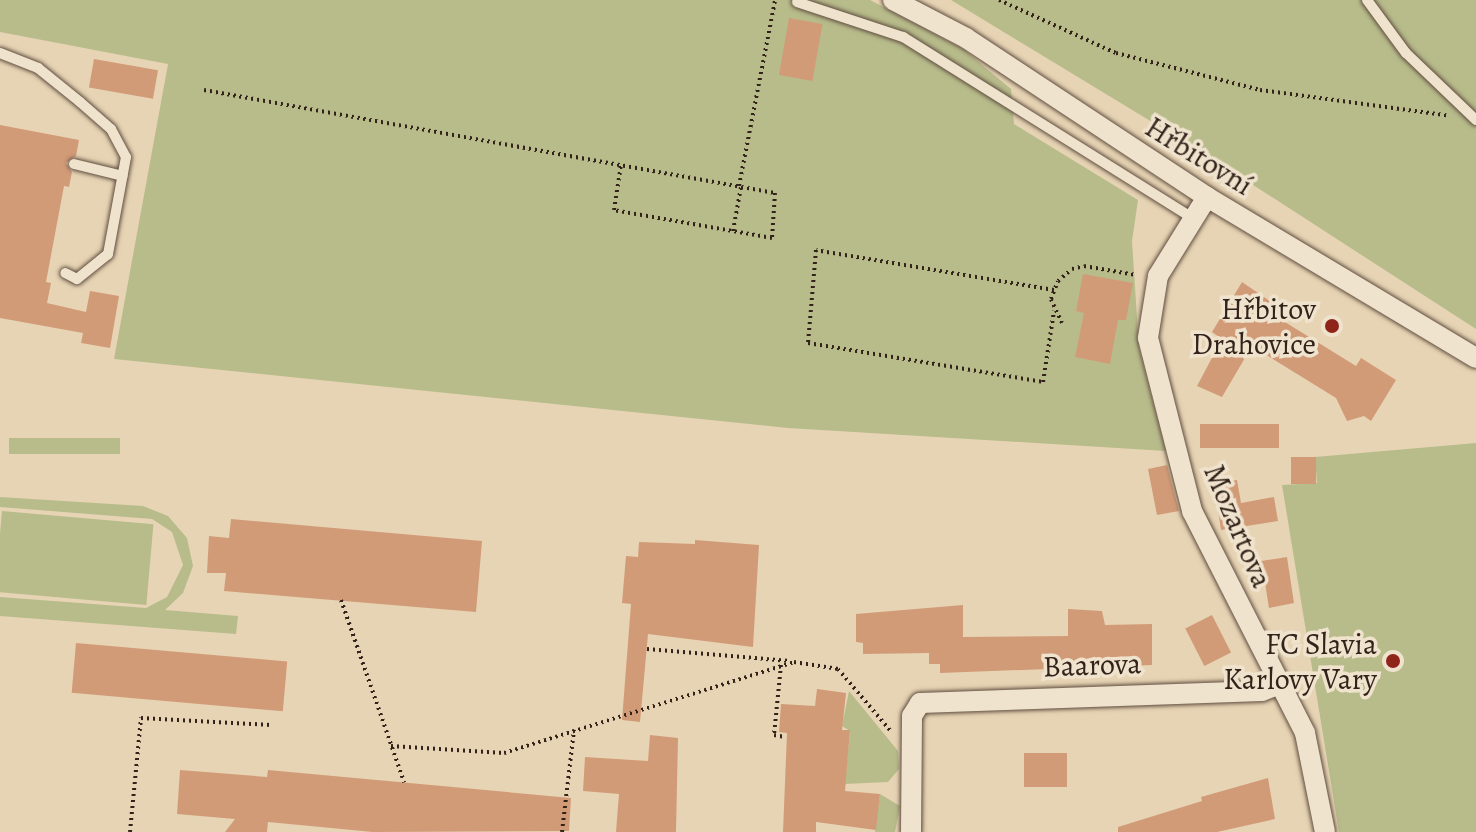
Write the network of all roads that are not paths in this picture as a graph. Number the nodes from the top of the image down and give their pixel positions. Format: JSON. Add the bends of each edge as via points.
{"nodes":[{"id":1,"x":893,"y":0,"type":"edge"},
{"id":2,"x":1367,"y":0,"type":"edge"},
{"id":3,"x":797,"y":2,"type":"dead end"},
{"id":4,"x":0,"y":53,"type":"edge"},
{"id":5,"x":1476,"y":120,"type":"edge"},
{"id":6,"x":74,"y":164,"type":"dead end"},
{"id":7,"x":123,"y":176,"type":"junction"},
{"id":8,"x":1207,"y":197,"type":"junction"},
{"id":9,"x":1194,"y":219,"type":"junction"},
{"id":10,"x":65,"y":273,"type":"dead end"},
{"id":11,"x":1476,"y":358,"type":"edge"},
{"id":12,"x":1280,"y":684,"type":"junction"},
{"id":13,"x":911,"y":832,"type":"edge"},
{"id":14,"x":1325,"y":832,"type":"edge"}],
"edges":[{"from":1,"to":8,"type":"street","name":"Hřbitovní","via":[[966,38]]},
{"from":2,"to":5,"type":"lane","via":[[1406,53]]},
{"from":3,"to":9,"type":"lane","via":[[903,37]]},
{"from":4,"to":7,"type":"lane","via":[[38,68],[111,129],[126,157]]},
{"from":6,"to":7,"type":"lane"},
{"from":7,"to":10,"type":"lane","via":[[108,254],[77,279]]},
{"from":8,"to":9,"type":"street","name":"Mozartova"},
{"from":8,"to":11,"type":"street","name":"Hřbitovní"},
{"from":9,"to":12,"type":"street","name":"Mozartova","via":[[1158,276],[1148,338],[1192,511]]},
{"from":12,"to":13,"type":"street","name":"Baarova","via":[[1262,691],[920,703],[912,716]]},
{"from":12,"to":14,"type":"street","name":"Mozartova","via":[[1305,733]]}]}
